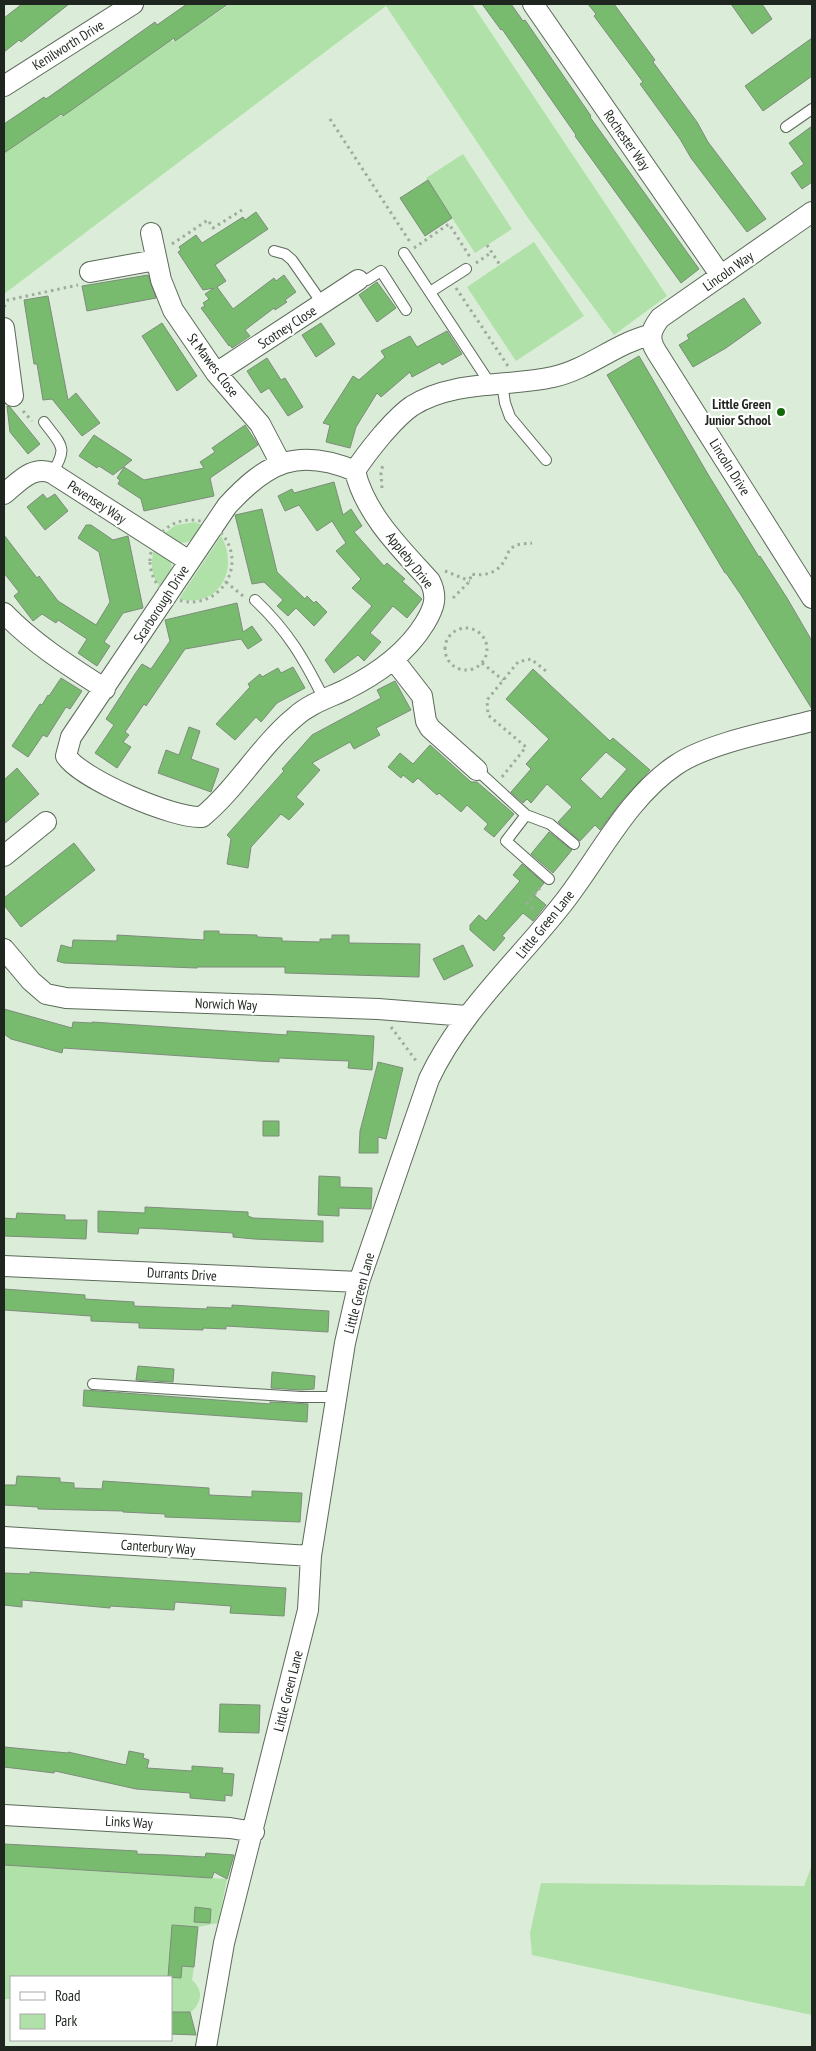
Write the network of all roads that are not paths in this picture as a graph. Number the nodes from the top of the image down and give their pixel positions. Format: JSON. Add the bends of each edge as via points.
{"nodes":[{"id":1,"x":133,"y":4,"type":"edge"},
{"id":2,"x":533,"y":4,"type":"edge"},
{"id":3,"x":4,"y":86,"type":"edge"},
{"id":4,"x":812,"y":109,"type":"edge"},
{"id":5,"x":786,"y":127,"type":"dead end"},
{"id":6,"x":812,"y":212,"type":"edge"},
{"id":7,"x":151,"y":233,"type":"dead end"},
{"id":8,"x":274,"y":251,"type":"dead end"},
{"id":9,"x":404,"y":254,"type":"road end"},
{"id":10,"x":156,"y":258,"type":"junction"},
{"id":11,"x":466,"y":269,"type":"dead end"},
{"id":12,"x":90,"y":272,"type":"road end"},
{"id":13,"x":721,"y":276,"type":"junction"},
{"id":14,"x":358,"y":280,"type":"joint"},
{"id":15,"x":430,"y":292,"type":"junction"},
{"id":16,"x":322,"y":303,"type":"junction"},
{"id":17,"x":406,"y":310,"type":"dead end"},
{"id":18,"x":4,"y":328,"type":"edge"},
{"id":19,"x":650,"y":335,"type":"junction"},
{"id":20,"x":6,"y":360,"type":"edge"},
{"id":21,"x":216,"y":373,"type":"junction"},
{"id":22,"x":504,"y":383,"type":"junction"},
{"id":23,"x":13,"y":396,"type":"dead end"},
{"id":24,"x":44,"y":422,"type":"dead end"},
{"id":25,"x":546,"y":460,"type":"dead end"},
{"id":26,"x":281,"y":464,"type":"junction"},
{"id":27,"x":355,"y":471,"type":"junction"},
{"id":28,"x":52,"y":473,"type":"junction"},
{"id":29,"x":4,"y":494,"type":"edge"},
{"id":30,"x":189,"y":561,"type":"junction"},
{"id":31,"x":812,"y":598,"type":"edge"},
{"id":32,"x":255,"y":600,"type":"road end"},
{"id":33,"x":4,"y":613,"type":"edge"},
{"id":34,"x":394,"y":660,"type":"junction"},
{"id":35,"x":104,"y":689,"type":"junction"},
{"id":36,"x":324,"y":699,"type":"junction"},
{"id":37,"x":812,"y":721,"type":"edge"},
{"id":38,"x":477,"y":770,"type":"joint"},
{"id":39,"x":136,"y":798,"type":"joint"},
{"id":40,"x":526,"y":815,"type":"junction"},
{"id":41,"x":46,"y":822,"type":"dead end"},
{"id":42,"x":574,"y":844,"type":"dead end"},
{"id":43,"x":4,"y":856,"type":"edge"},
{"id":44,"x":549,"y":878,"type":"road end"},
{"id":45,"x":4,"y":949,"type":"edge"},
{"id":46,"x":467,"y":1016,"type":"junction"},
{"id":47,"x":4,"y":1266,"type":"edge"},
{"id":48,"x":359,"y":1282,"type":"junction"},
{"id":49,"x":93,"y":1384,"type":"dead end"},
{"id":50,"x":336,"y":1397,"type":"junction"},
{"id":51,"x":4,"y":1537,"type":"edge"},
{"id":52,"x":311,"y":1556,"type":"junction"},
{"id":53,"x":4,"y":1815,"type":"edge"},
{"id":54,"x":254,"y":1832,"type":"junction"},
{"id":55,"x":206,"y":2047,"type":"edge"}],
"edges":[{"from":1,"to":3,"type":"street","name":"Kenilworth Drive"},
{"from":2,"to":13,"type":"street","name":"Rochester Way"},
{"from":4,"to":5,"type":"lane"},
{"from":6,"to":13,"type":"street","name":"Lincoln Way"},
{"from":7,"to":10,"type":"street","name":"St Mawes Close"},
{"from":8,"to":16,"type":"lane","via":[[292,260]]},
{"from":9,"to":15,"type":"lane"},
{"from":10,"to":12,"type":"street"},
{"from":10,"to":21,"type":"street","name":"St Mawes Close","via":[[173,310]]},
{"from":11,"to":15,"type":"lane"},
{"from":13,"to":19,"type":"street","name":"Lincoln Way","via":[[660,318]]},
{"from":14,"to":16,"type":"street","name":"Scotney Close"},
{"from":14,"to":17,"type":"lane","via":[[367,280],[381,271]]},
{"from":15,"to":22,"type":"lane"},
{"from":16,"to":21,"type":"street","name":"Scotney Close"},
{"from":18,"to":20,"type":"street"},
{"from":19,"to":22,"type":"street","via":[[624,343],[582,368],[553,377]]},
{"from":19,"to":31,"type":"street","name":"Lincoln Drive","via":[[656,351]]},
{"from":20,"to":23,"type":"street"},
{"from":21,"to":26,"type":"street","name":"St Mawes Close","via":[[260,424]]},
{"from":22,"to":25,"type":"lane","via":[[510,417]]},
{"from":22,"to":27,"type":"street","via":[[448,391],[411,407],[396,418]]},
{"from":24,"to":28,"type":"lane","via":[[62,452],[62,459]]},
{"from":26,"to":27,"type":"street","name":"Scarborough Drive","via":[[297,459],[322,461]]},
{"from":26,"to":30,"type":"street","name":"Scarborough Drive","via":[[246,485],[227,506]]},
{"from":27,"to":34,"type":"street","name":"Appleby Drive","via":[[368,504],[434,590],[436,601],[431,613],[420,632]]},
{"from":28,"to":29,"type":"street","name":"Pevensey Way","via":[[34,471]]},
{"from":28,"to":30,"type":"street","name":"Pevensey Way"},
{"from":30,"to":35,"type":"street","name":"Scarborough Drive"},
{"from":32,"to":36,"type":"lane","via":[[276,620],[304,658]]},
{"from":33,"to":35,"type":"street","via":[[45,650]]},
{"from":34,"to":36,"type":"street","name":"Appleby Drive","via":[[370,677]]},
{"from":34,"to":38,"type":"street","via":[[422,696],[430,728]]},
{"from":35,"to":39,"type":"street","name":"Scarborough Drive","via":[[71,737],[66,756],[83,773]]},
{"from":36,"to":39,"type":"street","name":"Appleby Drive","via":[[296,715],[280,730],[202,817],[185,816]]},
{"from":37,"to":46,"type":"street","name":"Little Green Lane","via":[[703,752],[677,764],[654,782],[620,823],[565,901]]},
{"from":38,"to":40,"type":"lane"},
{"from":40,"to":42,"type":"lane","via":[[550,824]]},
{"from":40,"to":44,"type":"lane","via":[[506,841]]},
{"from":41,"to":43,"type":"street"},
{"from":45,"to":46,"type":"street","name":"Norwich Way","via":[[46,994],[66,998],[378,1009]]},
{"from":46,"to":48,"type":"street","name":"Little Green Lane","via":[[429,1079]]},
{"from":47,"to":48,"type":"street","name":"Durrants Drive"},
{"from":48,"to":50,"type":"street","name":"Little Green Lane"},
{"from":49,"to":50,"type":"lane"},
{"from":50,"to":52,"type":"street","name":"Little Green Lane"},
{"from":51,"to":52,"type":"street","name":"Canterbury Way"},
{"from":52,"to":54,"type":"street","name":"Little Green Lane","via":[[308,1610]]},
{"from":53,"to":54,"type":"street","name":"Links Way"},
{"from":54,"to":55,"type":"street","name":"Little Green Lane","via":[[224,1943]]}]}
